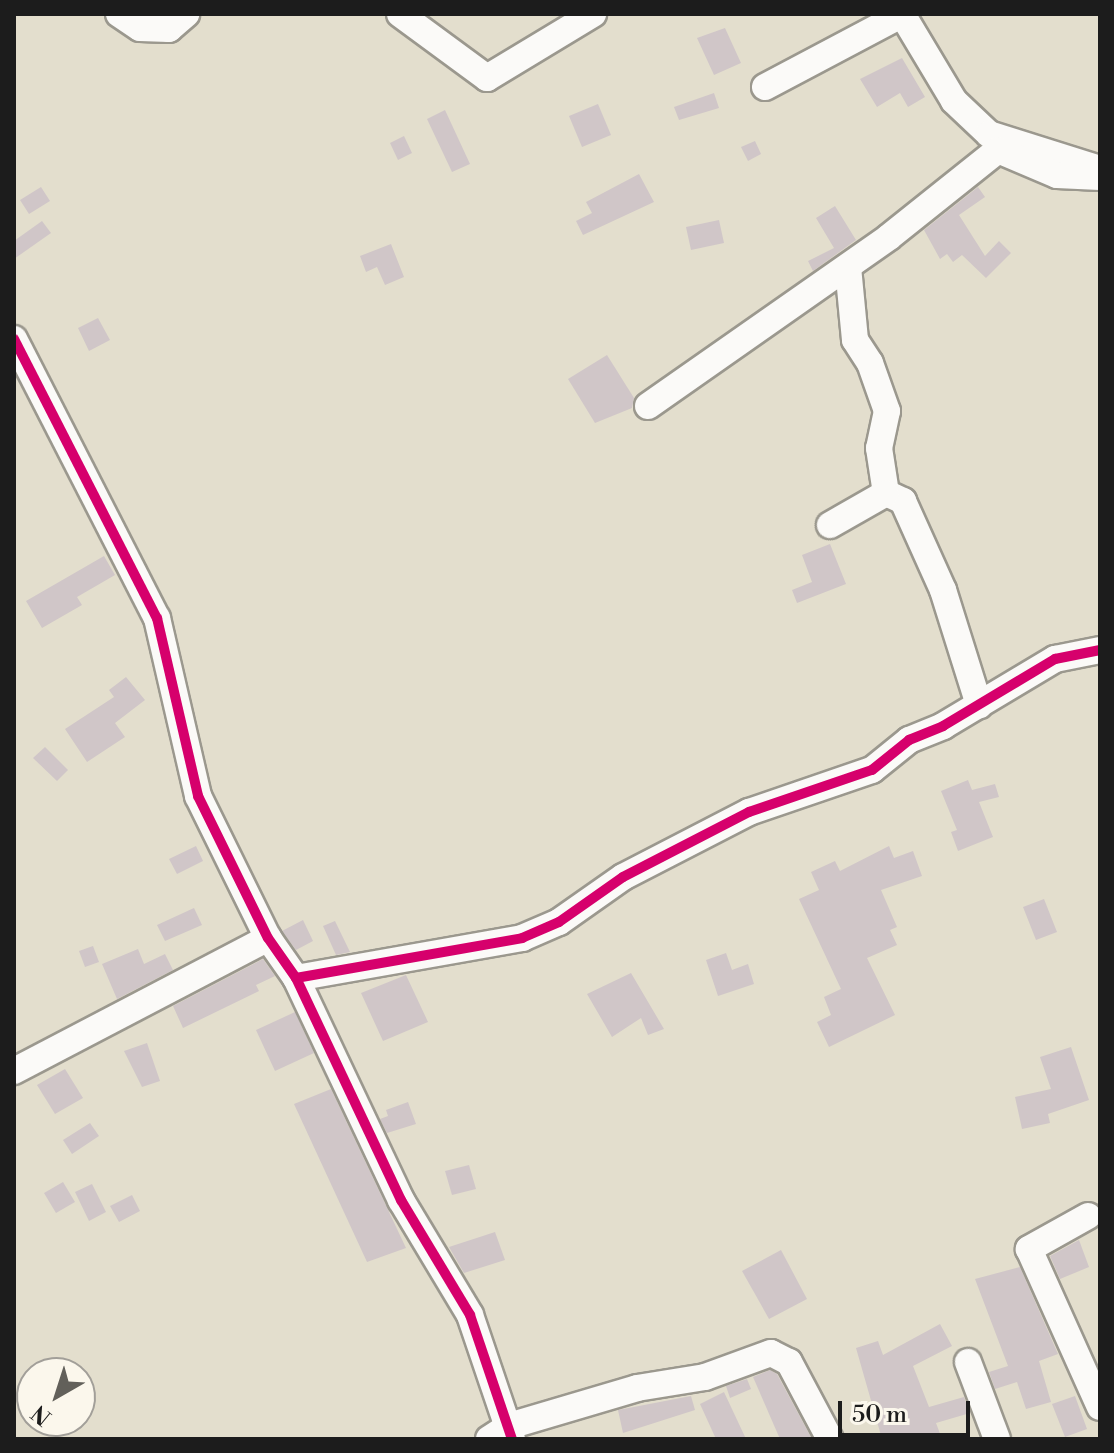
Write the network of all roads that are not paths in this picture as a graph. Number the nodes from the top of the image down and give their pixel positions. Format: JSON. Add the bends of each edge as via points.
{"nodes":[{"id":1,"x":119,"y":14,"type":"edge"},
{"id":2,"x":186,"y":14,"type":"edge"},
{"id":3,"x":400,"y":14,"type":"edge"},
{"id":4,"x":593,"y":14,"type":"edge"},
{"id":5,"x":903,"y":14,"type":"edge"},
{"id":6,"x":765,"y":87,"type":"dead end"},
{"id":7,"x":1100,"y":169,"type":"edge"},
{"id":8,"x":1100,"y":177,"type":"edge"},
{"id":9,"x":848,"y":267,"type":"junction"},
{"id":10,"x":14,"y":339,"type":"edge"},
{"id":11,"x":648,"y":406,"type":"dead end"},
{"id":12,"x":886,"y":493,"type":"junction"},
{"id":13,"x":830,"y":525,"type":"dead end"},
{"id":14,"x":1100,"y":650,"type":"edge"},
{"id":15,"x":979,"y":705,"type":"junction"},
{"id":16,"x":268,"y":938,"type":"junction"},
{"id":17,"x":296,"y":978,"type":"junction"},
{"id":18,"x":14,"y":1071,"type":"edge"},
{"id":19,"x":1088,"y":1216,"type":"dead end"},
{"id":20,"x":968,"y":1362,"type":"dead end"},
{"id":21,"x":1100,"y":1407,"type":"edge"},
{"id":22,"x":504,"y":1435,"type":"edge"},
{"id":23,"x":830,"y":1439,"type":"edge"},
{"id":24,"x":997,"y":1439,"type":"edge"}],
"edges":[{"from":1,"to":2,"type":"street","via":[[140,28],[169,29]]},
{"from":3,"to":4,"type":"street","via":[[487,78]]},
{"from":5,"to":6,"type":"street"},
{"from":5,"to":7,"type":"street","via":[[954,101],[989,134]]},
{"from":8,"to":9,"type":"street","via":[[1057,175],[998,150]]},
{"from":9,"to":11,"type":"street"},
{"from":9,"to":12,"type":"street","via":[[855,340],[870,363],[887,411],[879,448]]},
{"from":10,"to":16,"type":"street","via":[[157,618],[198,796]]},
{"from":12,"to":13,"type":"street"},
{"from":12,"to":15,"type":"street","via":[[903,501],[943,590]]},
{"from":14,"to":15,"type":"street","via":[[1055,659]]},
{"from":15,"to":17,"type":"street","via":[[909,740],[872,770],[749,812],[623,877],[559,922],[522,938]]},
{"from":16,"to":17,"type":"street"},
{"from":16,"to":18,"type":"street"},
{"from":17,"to":22,"type":"street","via":[[401,1200],[470,1315]]},
{"from":19,"to":21,"type":"street","via":[[1029,1249]]},
{"from":20,"to":24,"type":"street"},
{"from":22,"to":23,"type":"street","via":[[637,1388],[705,1377],[771,1353],[789,1362]]}]}
